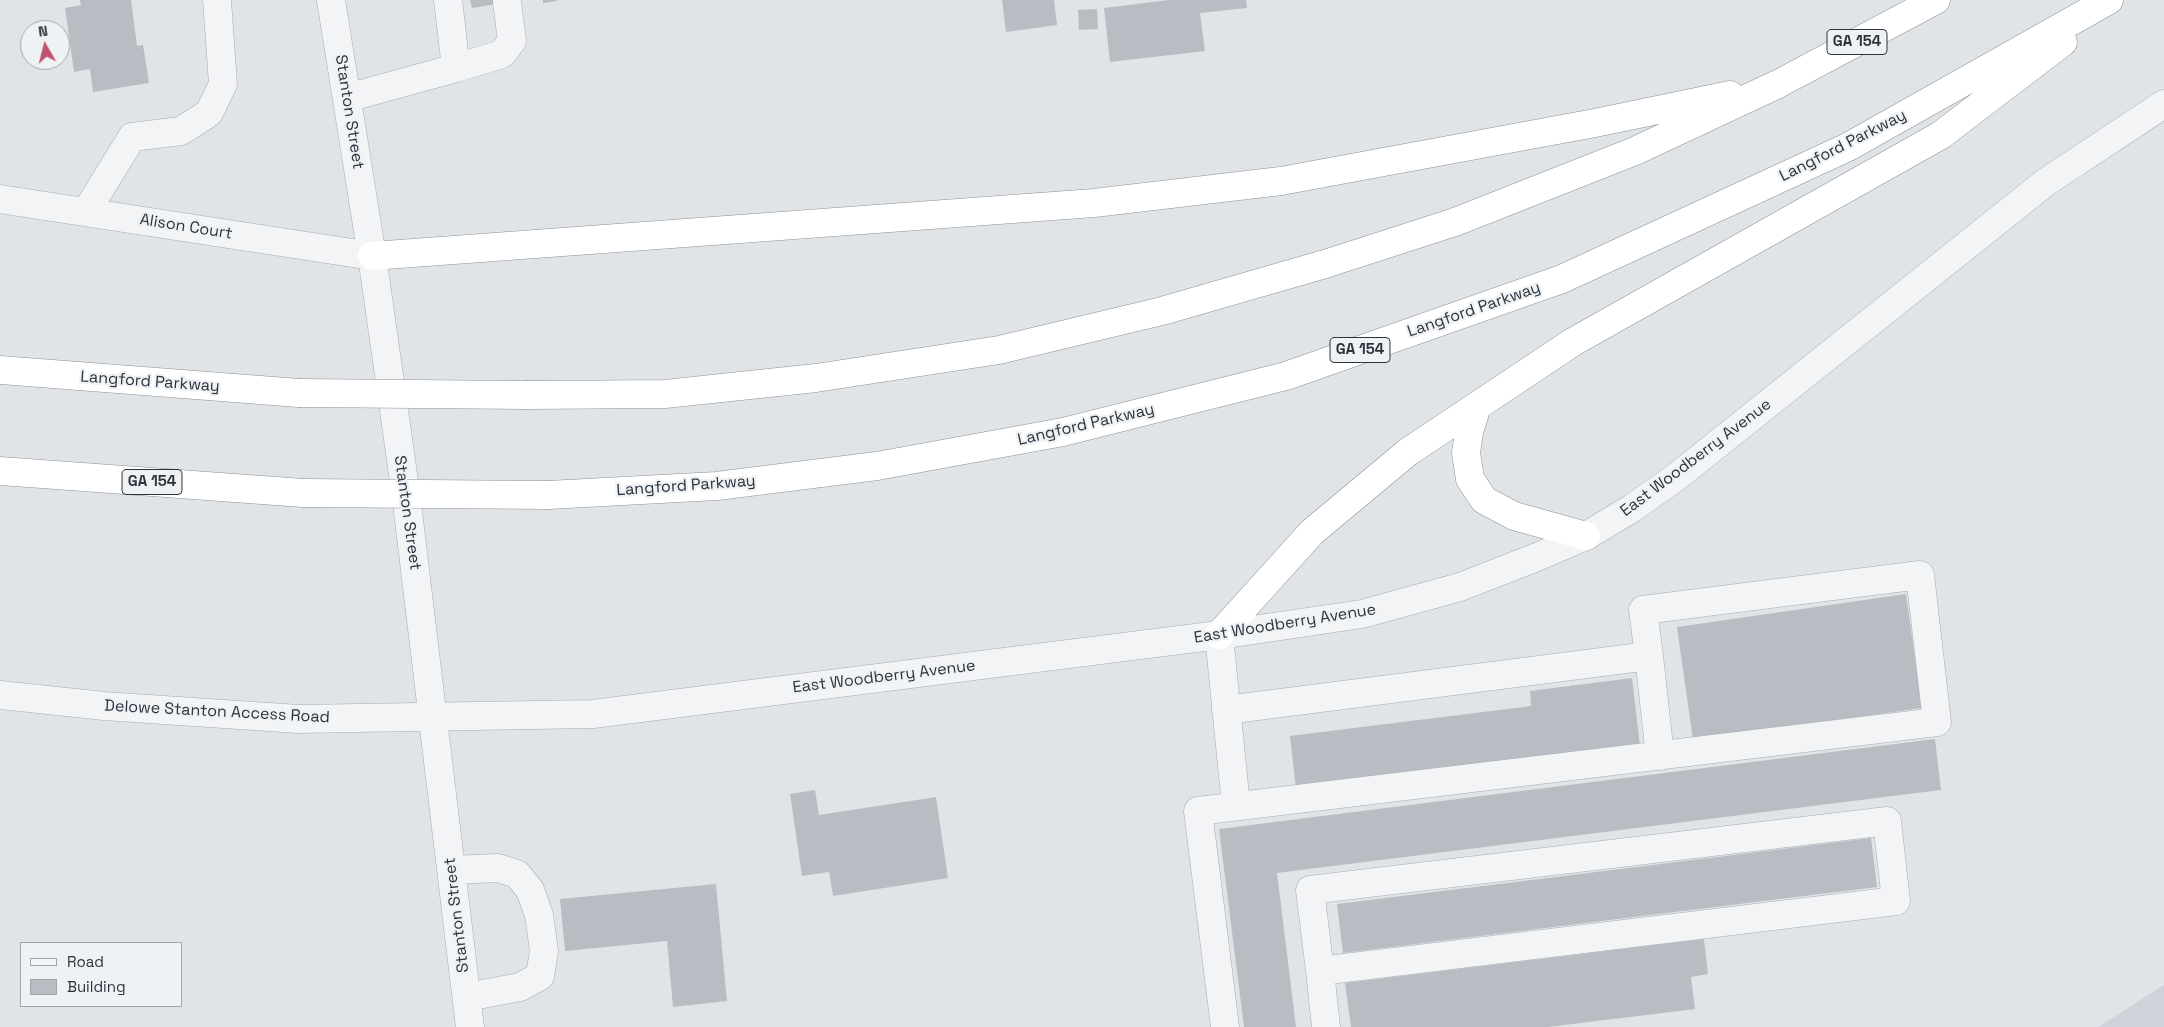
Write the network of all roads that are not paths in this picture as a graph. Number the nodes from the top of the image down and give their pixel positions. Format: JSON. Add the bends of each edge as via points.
{"nodes":[{"id":1,"x":217,"y":0,"type":"edge"},
{"id":2,"x":331,"y":0,"type":"edge"},
{"id":3,"x":448,"y":0,"type":"edge"},
{"id":4,"x":1936,"y":0,"type":"edge"},
{"id":5,"x":2109,"y":0,"type":"edge"},
{"id":6,"x":2118,"y":0,"type":"edge"},
{"id":7,"x":507,"y":2,"type":"dead end"},
{"id":8,"x":456,"y":68,"type":"junction"},
{"id":9,"x":1778,"y":84,"type":"junction"},
{"id":10,"x":347,"y":98,"type":"junction"},
{"id":11,"x":2164,"y":104,"type":"edge"},
{"id":12,"x":0,"y":199,"type":"edge"},
{"id":13,"x":86,"y":212,"type":"junction"},
{"id":14,"x":372,"y":256,"type":"junction"},
{"id":15,"x":0,"y":370,"type":"edge"},
{"id":16,"x":1477,"y":406,"type":"junction"},
{"id":17,"x":0,"y":471,"type":"edge"},
{"id":18,"x":1586,"y":536,"type":"junction"},
{"id":19,"x":1219,"y":635,"type":"junction"},
{"id":20,"x":1649,"y":656,"type":"junction"},
{"id":21,"x":0,"y":695,"type":"edge"},
{"id":22,"x":1226,"y":710,"type":"junction"},
{"id":23,"x":434,"y":718,"type":"junction"},
{"id":24,"x":1660,"y":756,"type":"junction"},
{"id":25,"x":1236,"y":806,"type":"junction"},
{"id":26,"x":452,"y":870,"type":"junction"},
{"id":27,"x":1320,"y":971,"type":"junction"},
{"id":28,"x":467,"y":997,"type":"junction"},
{"id":29,"x":470,"y":1027,"type":"edge"},
{"id":30,"x":1225,"y":1027,"type":"edge"},
{"id":31,"x":1326,"y":1027,"type":"edge"}],
"edges":[{"from":1,"to":13,"type":"street","via":[[223,84],[209,113],[181,131],[132,137]]},
{"from":2,"to":10,"type":"street","name":"Stanton Street"},
{"from":3,"to":8,"type":"street"},
{"from":4,"to":9,"type":"highway","number":"GA 154"},
{"from":5,"to":17,"type":"highway","name":"Langford Parkway","number":"GA 154","bridge":true,"via":[[1848,146],[1562,279],[1286,376],[1063,432],[878,466],[716,486],[548,495],[303,493]]},
{"from":6,"to":16,"type":"highway","via":[[1941,135],[1573,342]]},
{"from":7,"to":8,"type":"street","via":[[512,41],[502,54]]},
{"from":8,"to":10,"type":"street"},
{"from":9,"to":14,"type":"highway","via":[[1586,125],[1281,181],[1094,203]]},
{"from":9,"to":15,"type":"highway","name":"Langford Parkway","number":"GA 154","bridge":true,"via":[[1635,151],[1455,222],[1162,311],[999,350],[816,378],[665,394],[299,394]]},
{"from":10,"to":14,"type":"street","name":"Stanton Street"},
{"from":11,"to":18,"type":"street","name":"East Woodberry Avenue","via":[[2046,182],[1676,478]]},
{"from":12,"to":13,"type":"street","name":"Alison Court"},
{"from":13,"to":14,"type":"street","name":"Alison Court"},
{"from":14,"to":23,"type":"street","name":"Stanton Street"},
{"from":16,"to":18,"type":"highway","via":[[1466,453],[1470,480],[1484,500],[1514,516]]},
{"from":16,"to":19,"type":"highway","via":[[1408,452],[1312,532]]},
{"from":18,"to":19,"type":"street","name":"East Woodberry Avenue","via":[[1460,588],[1362,614]]},
{"from":19,"to":22,"type":"street"},
{"from":19,"to":23,"type":"street","name":"East Woodberry Avenue","via":[[593,714]]},
{"from":20,"to":22,"type":"street"},
{"from":20,"to":24,"type":"street"},
{"from":20,"to":24,"type":"street","via":[[1643,610],[1920,575],[1937,722]]},
{"from":21,"to":23,"type":"street","name":"Delowe Stanton Access Road","via":[[104,706],[298,719]]},
{"from":22,"to":25,"type":"street"},
{"from":23,"to":26,"type":"street","name":"Stanton Street"},
{"from":24,"to":25,"type":"street"},
{"from":25,"to":30,"type":"street","via":[[1198,811]]},
{"from":26,"to":28,"type":"street","name":"Stanton Street"},
{"from":26,"to":28,"type":"street","via":[[498,868],[517,874],[530,890],[539,915],[544,950],[540,976],[520,987]]},
{"from":27,"to":27,"type":"street","via":[[1310,890],[1886,821],[1896,901]]},
{"from":27,"to":31,"type":"street"},
{"from":28,"to":29,"type":"street","name":"Stanton Street"}]}
